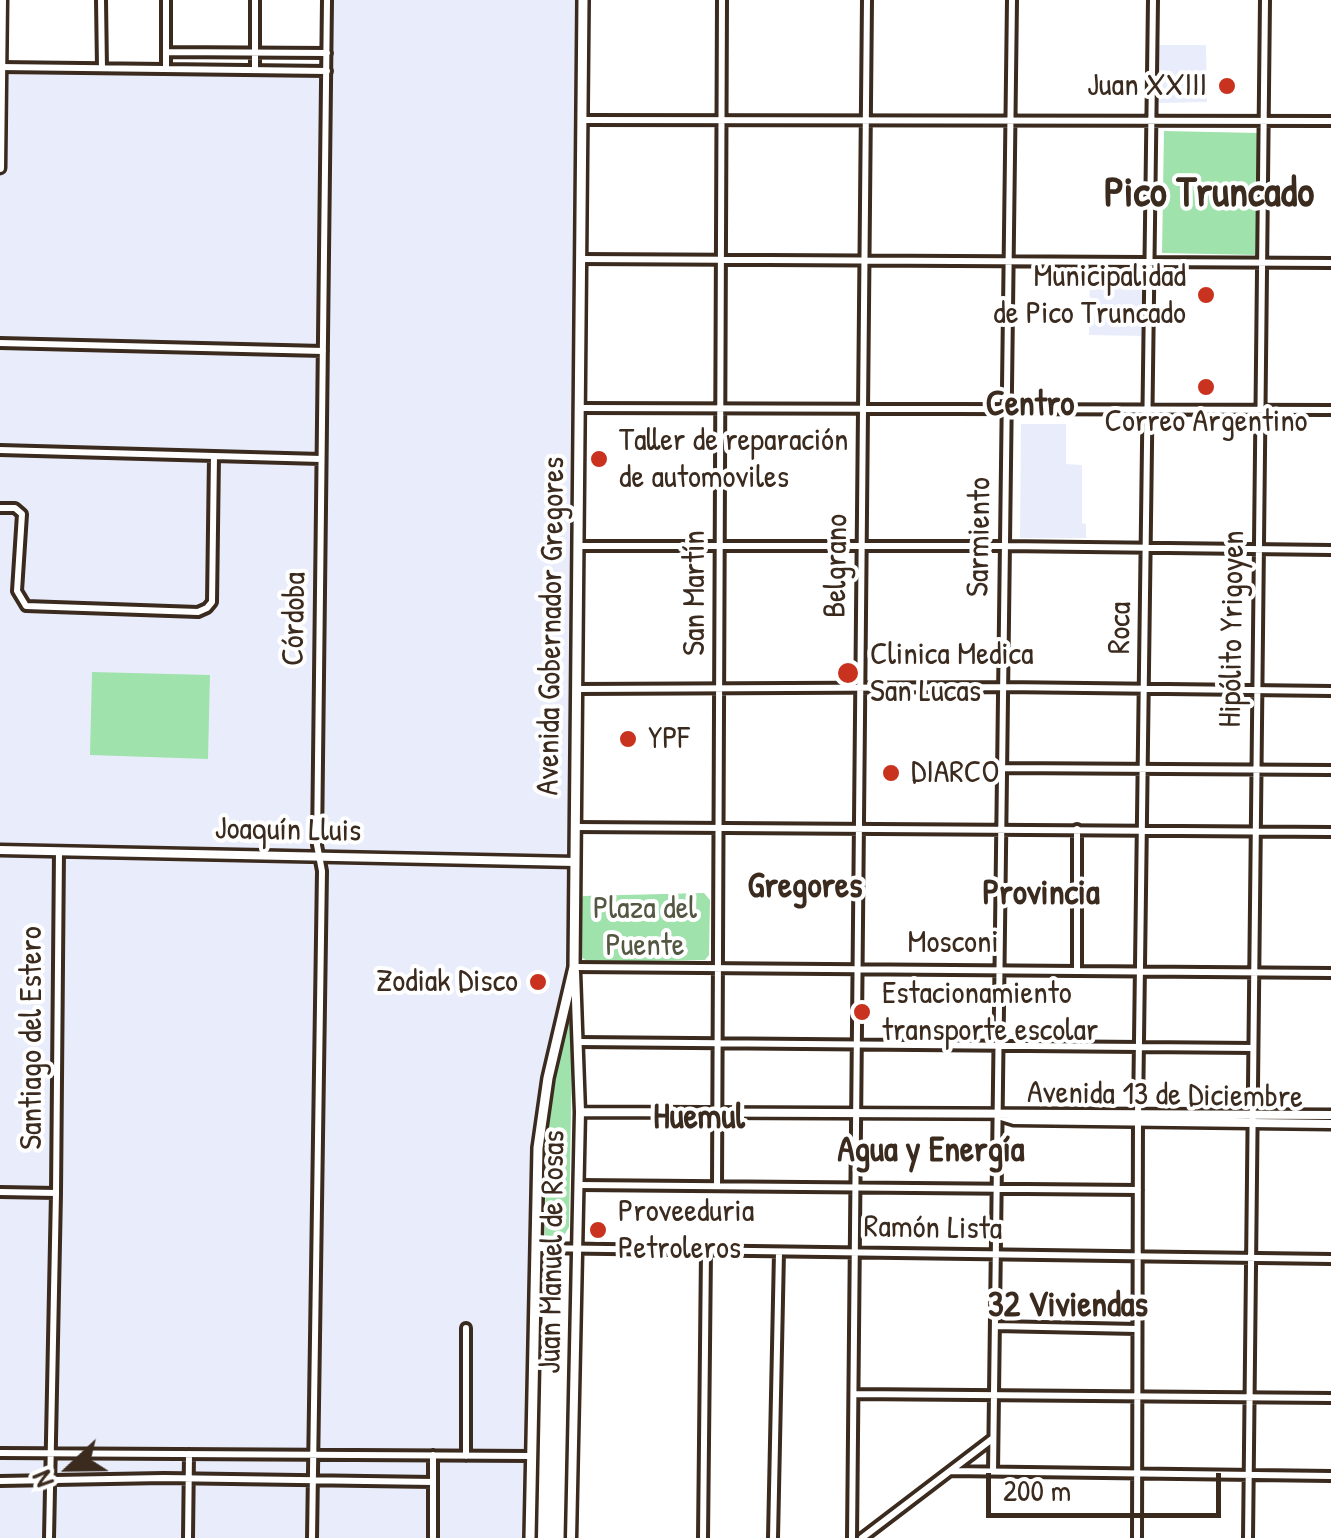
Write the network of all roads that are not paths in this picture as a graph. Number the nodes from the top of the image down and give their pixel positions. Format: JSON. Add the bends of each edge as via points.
{"nodes":[{"id":1,"x":2,"y":0,"type":"edge"},
{"id":2,"x":101,"y":0,"type":"edge"},
{"id":3,"x":166,"y":0,"type":"edge"},
{"id":4,"x":255,"y":0,"type":"edge"},
{"id":5,"x":327,"y":0,"type":"edge"},
{"id":6,"x":583,"y":0,"type":"edge"},
{"id":7,"x":722,"y":0,"type":"edge"},
{"id":8,"x":867,"y":0,"type":"edge"},
{"id":9,"x":1012,"y":0,"type":"edge"},
{"id":10,"x":1153,"y":0,"type":"edge"},
{"id":11,"x":1266,"y":0,"type":"edge"},
{"id":12,"x":166,"y":52,"type":"junction"},
{"id":13,"x":254,"y":52,"type":"junction"},
{"id":14,"x":327,"y":53,"type":"junction"},
{"id":15,"x":0,"y":68,"type":"edge"},
{"id":16,"x":102,"y":68,"type":"junction"},
{"id":17,"x":166,"y":68,"type":"junction"},
{"id":18,"x":254,"y":70,"type":"junction"},
{"id":19,"x":326,"y":71,"type":"junction"},
{"id":20,"x":1150,"y":119,"type":"junction"},
{"id":21,"x":582,"y":120,"type":"junction"},
{"id":22,"x":722,"y":120,"type":"junction"},
{"id":23,"x":866,"y":120,"type":"junction"},
{"id":24,"x":1010,"y":120,"type":"junction"},
{"id":25,"x":1263,"y":120,"type":"junction"},
{"id":26,"x":1331,"y":120,"type":"edge"},
{"id":27,"x":0,"y":137,"type":"edge"},
{"id":28,"x":0,"y":168,"type":"edge"},
{"id":29,"x":580,"y":260,"type":"junction"},
{"id":30,"x":721,"y":260,"type":"junction"},
{"id":31,"x":864,"y":260,"type":"junction"},
{"id":32,"x":1008,"y":260,"type":"junction"},
{"id":33,"x":1149,"y":260,"type":"junction"},
{"id":34,"x":1262,"y":261,"type":"junction"},
{"id":35,"x":1331,"y":263,"type":"edge"},
{"id":36,"x":0,"y":343,"type":"edge"},
{"id":37,"x":323,"y":351,"type":"junction"},
{"id":38,"x":579,"y":408,"type":"junction"},
{"id":39,"x":720,"y":408,"type":"junction"},
{"id":40,"x":863,"y":408,"type":"junction"},
{"id":41,"x":1007,"y":408,"type":"junction"},
{"id":42,"x":1147,"y":408,"type":"junction"},
{"id":43,"x":1260,"y":408,"type":"junction"},
{"id":44,"x":1331,"y":410,"type":"edge"},
{"id":45,"x":0,"y":450,"type":"edge"},
{"id":46,"x":214,"y":456,"type":"junction"},
{"id":47,"x":322,"y":460,"type":"junction"},
{"id":48,"x":0,"y":508,"type":"edge"},
{"id":49,"x":578,"y":546,"type":"junction"},
{"id":50,"x":862,"y":546,"type":"junction"},
{"id":51,"x":1005,"y":546,"type":"junction"},
{"id":52,"x":720,"y":547,"type":"junction"},
{"id":53,"x":1146,"y":547,"type":"junction"},
{"id":54,"x":1260,"y":548,"type":"junction"},
{"id":55,"x":1331,"y":550,"type":"edge"},
{"id":56,"x":1003,"y":687,"type":"junction"},
{"id":57,"x":719,"y":688,"type":"junction"},
{"id":58,"x":860,"y":688,"type":"junction"},
{"id":59,"x":1145,"y":688,"type":"junction"},
{"id":60,"x":577,"y":689,"type":"junction"},
{"id":61,"x":1258,"y":690,"type":"junction"},
{"id":62,"x":1331,"y":691,"type":"edge"},
{"id":63,"x":1002,"y":768,"type":"junction"},
{"id":64,"x":1256,"y":768,"type":"junction"},
{"id":65,"x":1142,"y":769,"type":"junction"},
{"id":66,"x":1331,"y":770,"type":"edge"},
{"id":67,"x":576,"y":827,"type":"junction"},
{"id":68,"x":719,"y":828,"type":"junction"},
{"id":69,"x":1002,"y":828,"type":"junction"},
{"id":70,"x":859,"y":829,"type":"junction"},
{"id":71,"x":1077,"y":829,"type":"junction"},
{"id":72,"x":1142,"y":830,"type":"junction"},
{"id":73,"x":1255,"y":831,"type":"junction"},
{"id":74,"x":1331,"y":832,"type":"edge"},
{"id":75,"x":0,"y":850,"type":"edge"},
{"id":76,"x":59,"y":851,"type":"junction"},
{"id":77,"x":320,"y":856,"type":"junction"},
{"id":78,"x":575,"y":862,"type":"junction"},
{"id":79,"x":574,"y":967,"type":"junction"},
{"id":80,"x":718,"y":967,"type":"junction"},
{"id":81,"x":856,"y":968,"type":"junction"},
{"id":82,"x":1000,"y":968,"type":"junction"},
{"id":83,"x":1077,"y":970,"type":"junction"},
{"id":84,"x":1140,"y":970,"type":"junction"},
{"id":85,"x":1254,"y":972,"type":"junction"},
{"id":86,"x":1331,"y":973,"type":"edge"},
{"id":87,"x":579,"y":1042,"type":"junction"},
{"id":88,"x":718,"y":1042,"type":"junction"},
{"id":89,"x":856,"y":1044,"type":"junction"},
{"id":90,"x":999,"y":1044,"type":"junction"},
{"id":91,"x":1140,"y":1046,"type":"junction"},
{"id":92,"x":1253,"y":1048,"type":"junction"},
{"id":93,"x":580,"y":1112,"type":"junction"},
{"id":94,"x":717,"y":1113,"type":"junction"},
{"id":95,"x":856,"y":1113,"type":"junction"},
{"id":96,"x":1331,"y":1114,"type":"edge"},
{"id":97,"x":998,"y":1116,"type":"junction"},
{"id":98,"x":1138,"y":1118,"type":"junction"},
{"id":99,"x":1252,"y":1118,"type":"junction"},
{"id":100,"x":1331,"y":1124,"type":"edge"},
{"id":101,"x":579,"y":1185,"type":"junction"},
{"id":102,"x":717,"y":1186,"type":"junction"},
{"id":103,"x":855,"y":1187,"type":"junction"},
{"id":104,"x":998,"y":1189,"type":"junction"},
{"id":105,"x":1138,"y":1190,"type":"junction"},
{"id":106,"x":0,"y":1192,"type":"edge"},
{"id":107,"x":56,"y":1192,"type":"junction"},
{"id":108,"x":534,"y":1248,"type":"junction"},
{"id":109,"x":579,"y":1249,"type":"junction"},
{"id":110,"x":706,"y":1251,"type":"junction"},
{"id":111,"x":780,"y":1252,"type":"junction"},
{"id":112,"x":855,"y":1253,"type":"junction"},
{"id":113,"x":996,"y":1254,"type":"junction"},
{"id":114,"x":1138,"y":1256,"type":"junction"},
{"id":115,"x":1250,"y":1258,"type":"junction"},
{"id":116,"x":1331,"y":1259,"type":"edge"},
{"id":117,"x":995,"y":1326,"type":"junction"},
{"id":118,"x":466,"y":1328,"type":"dead end"},
{"id":119,"x":1137,"y":1328,"type":"junction"},
{"id":120,"x":994,"y":1393,"type":"junction"},
{"id":121,"x":854,"y":1394,"type":"junction"},
{"id":122,"x":1137,"y":1396,"type":"junction"},
{"id":123,"x":1250,"y":1397,"type":"junction"},
{"id":124,"x":1331,"y":1398,"type":"edge"},
{"id":125,"x":994,"y":1438,"type":"junction"},
{"id":126,"x":0,"y":1452,"type":"edge"},
{"id":127,"x":50,"y":1452,"type":"junction"},
{"id":128,"x":189,"y":1454,"type":"junction"},
{"id":129,"x":433,"y":1455,"type":"junction"},
{"id":130,"x":314,"y":1456,"type":"junction"},
{"id":131,"x":466,"y":1456,"type":"junction"},
{"id":132,"x":531,"y":1456,"type":"junction"},
{"id":133,"x":951,"y":1471,"type":"junction"},
{"id":134,"x":994,"y":1471,"type":"junction"},
{"id":135,"x":1138,"y":1472,"type":"junction"},
{"id":136,"x":1249,"y":1474,"type":"junction"},
{"id":137,"x":1331,"y":1476,"type":"edge"},
{"id":138,"x":189,"y":1479,"type":"junction"},
{"id":139,"x":0,"y":1480,"type":"edge"},
{"id":140,"x":313,"y":1480,"type":"junction"},
{"id":141,"x":49,"y":1481,"type":"junction"},
{"id":142,"x":433,"y":1482,"type":"junction"},
{"id":143,"x":49,"y":1538,"type":"edge"},
{"id":144,"x":188,"y":1538,"type":"edge"},
{"id":145,"x":312,"y":1538,"type":"edge"},
{"id":146,"x":433,"y":1538,"type":"edge"},
{"id":147,"x":530,"y":1538,"type":"edge"},
{"id":148,"x":571,"y":1538,"type":"edge"},
{"id":149,"x":703,"y":1538,"type":"edge"},
{"id":150,"x":773,"y":1538,"type":"edge"},
{"id":151,"x":852,"y":1538,"type":"edge"},
{"id":152,"x":862,"y":1538,"type":"edge"},
{"id":153,"x":1137,"y":1538,"type":"edge"},
{"id":154,"x":1248,"y":1538,"type":"edge"}],
"edges":[{"from":1,"to":15,"type":"street"},
{"from":2,"to":16,"type":"street"},
{"from":3,"to":12,"type":"street"},
{"from":4,"to":13,"type":"street"},
{"from":5,"to":14,"type":"street","name":"Córdoba"},
{"from":6,"to":21,"type":"main road","name":"Avenida Gobernador Gregores"},
{"from":7,"to":22,"type":"street","name":"San Martín"},
{"from":8,"to":23,"type":"street","name":"Belgrano"},
{"from":9,"to":24,"type":"street","name":"Sarmiento"},
{"from":10,"to":20,"type":"street","name":"Roca"},
{"from":11,"to":25,"type":"street","name":"Hipólito Yrigoyen"},
{"from":12,"to":13,"type":"street"},
{"from":12,"to":17,"type":"street"},
{"from":13,"to":14,"type":"street"},
{"from":13,"to":18,"type":"street"},
{"from":14,"to":19,"type":"street","name":"Córdoba"},
{"from":15,"to":16,"type":"street"},
{"from":15,"to":27,"type":"street"},
{"from":16,"to":17,"type":"street"},
{"from":17,"to":18,"type":"street"},
{"from":18,"to":19,"type":"street"},
{"from":19,"to":37,"type":"street","name":"Córdoba"},
{"from":20,"to":24,"type":"street"},
{"from":20,"to":25,"type":"street"},
{"from":20,"to":33,"type":"street","name":"Roca"},
{"from":21,"to":22,"type":"street"},
{"from":21,"to":29,"type":"main road","name":"Avenida Gobernador Gregores"},
{"from":22,"to":23,"type":"street"},
{"from":22,"to":30,"type":"street","name":"San Martín"},
{"from":23,"to":24,"type":"street"},
{"from":23,"to":31,"type":"street","name":"Belgrano"},
{"from":24,"to":32,"type":"street","name":"Sarmiento"},
{"from":25,"to":26,"type":"street"},
{"from":25,"to":34,"type":"street","name":"Hipólito Yrigoyen"},
{"from":27,"to":28,"type":"street"},
{"from":29,"to":30,"type":"street"},
{"from":29,"to":38,"type":"main road","name":"Avenida Gobernador Gregores"},
{"from":30,"to":31,"type":"street"},
{"from":30,"to":39,"type":"street","name":"San Martín"},
{"from":31,"to":32,"type":"street"},
{"from":31,"to":40,"type":"street","name":"Belgrano"},
{"from":32,"to":33,"type":"street"},
{"from":32,"to":41,"type":"street","name":"Sarmiento"},
{"from":33,"to":34,"type":"street"},
{"from":33,"to":42,"type":"street","name":"Roca"},
{"from":34,"to":35,"type":"street"},
{"from":34,"to":43,"type":"street","name":"Hipólito Yrigoyen"},
{"from":36,"to":37,"type":"street"},
{"from":37,"to":47,"type":"street","name":"Córdoba"},
{"from":38,"to":39,"type":"street"},
{"from":38,"to":49,"type":"main road","name":"Avenida Gobernador Gregores"},
{"from":39,"to":40,"type":"street"},
{"from":39,"to":52,"type":"street","name":"San Martín"},
{"from":40,"to":41,"type":"street"},
{"from":40,"to":50,"type":"street","name":"Belgrano"},
{"from":41,"to":42,"type":"street"},
{"from":41,"to":51,"type":"street","name":"Sarmiento"},
{"from":42,"to":43,"type":"street"},
{"from":42,"to":53,"type":"street","name":"Roca"},
{"from":43,"to":44,"type":"street"},
{"from":43,"to":54,"type":"street","name":"Hipólito Yrigoyen"},
{"from":45,"to":46,"type":"street"},
{"from":46,"to":47,"type":"street"},
{"from":46,"to":48,"type":"street","via":[[212,602],[198,612],[26,606],[17,591],[22,514]]},
{"from":47,"to":77,"type":"street","name":"Córdoba"},
{"from":49,"to":52,"type":"street"},
{"from":49,"to":60,"type":"main road","name":"Avenida Gobernador Gregores"},
{"from":50,"to":51,"type":"street"},
{"from":50,"to":52,"type":"street"},
{"from":50,"to":58,"type":"street","name":"Belgrano"},
{"from":51,"to":53,"type":"street"},
{"from":51,"to":56,"type":"street","name":"Sarmiento"},
{"from":52,"to":57,"type":"street","name":"San Martín"},
{"from":53,"to":54,"type":"street"},
{"from":53,"to":59,"type":"street","name":"Roca"},
{"from":54,"to":55,"type":"street"},
{"from":54,"to":61,"type":"street","name":"Hipólito Yrigoyen"},
{"from":56,"to":58,"type":"street"},
{"from":56,"to":59,"type":"street"},
{"from":56,"to":63,"type":"street","name":"Sarmiento"},
{"from":57,"to":58,"type":"street"},
{"from":57,"to":60,"type":"street"},
{"from":57,"to":68,"type":"street","name":"San Martín"},
{"from":58,"to":70,"type":"street","name":"Belgrano"},
{"from":59,"to":61,"type":"street"},
{"from":59,"to":65,"type":"street","name":"Roca"},
{"from":60,"to":67,"type":"main road","name":"Avenida Gobernador Gregores"},
{"from":61,"to":62,"type":"street"},
{"from":61,"to":64,"type":"street","name":"Hipólito Yrigoyen"},
{"from":63,"to":65,"type":"street"},
{"from":63,"to":69,"type":"street","name":"Sarmiento"},
{"from":64,"to":65,"type":"street"},
{"from":64,"to":66,"type":"street"},
{"from":64,"to":73,"type":"street","name":"Hipólito Yrigoyen"},
{"from":65,"to":72,"type":"street","name":"Roca"},
{"from":67,"to":68,"type":"street"},
{"from":67,"to":78,"type":"main road","name":"Avenida Gobernador Gregores"},
{"from":68,"to":70,"type":"street"},
{"from":68,"to":80,"type":"street","name":"San Martín"},
{"from":69,"to":70,"type":"street"},
{"from":69,"to":71,"type":"street"},
{"from":69,"to":82,"type":"street","name":"Sarmiento"},
{"from":70,"to":81,"type":"street","name":"Belgrano"},
{"from":71,"to":72,"type":"street"},
{"from":71,"to":83,"type":"street"},
{"from":72,"to":73,"type":"street"},
{"from":72,"to":84,"type":"street","name":"Roca"},
{"from":73,"to":74,"type":"street"},
{"from":73,"to":85,"type":"street","name":"Hipólito Yrigoyen"},
{"from":75,"to":76,"type":"street","name":"Joaquín Lluis"},
{"from":76,"to":77,"type":"street","name":"Joaquín Lluis"},
{"from":76,"to":107,"type":"street","name":"Santiago del Estero"},
{"from":77,"to":78,"type":"street","name":"Joaquín Lluis"},
{"from":77,"to":130,"type":"street","name":"Córdoba"},
{"from":78,"to":79,"type":"main road","name":"Avenida Gobernador Gregores"},
{"from":79,"to":80,"type":"street","name":"Mosconi"},
{"from":79,"to":87,"type":"street","name":"Juan Manuel de Rosas"},
{"from":79,"to":108,"type":"main road","name":"Avenida Gobernador Gregores","via":[[545,1095]]},
{"from":80,"to":81,"type":"street","name":"Mosconi"},
{"from":80,"to":88,"type":"street","name":"San Martín"},
{"from":81,"to":82,"type":"street","name":"Mosconi"},
{"from":81,"to":89,"type":"street","name":"Belgrano"},
{"from":82,"to":83,"type":"street","name":"Mosconi"},
{"from":82,"to":90,"type":"street","name":"Sarmiento"},
{"from":83,"to":84,"type":"street","name":"Mosconi"},
{"from":84,"to":85,"type":"street","name":"Mosconi"},
{"from":84,"to":91,"type":"street","name":"Roca"},
{"from":85,"to":86,"type":"street","name":"Mosconi"},
{"from":85,"to":92,"type":"street","name":"Hipólito Yrigoyen"},
{"from":87,"to":88,"type":"street"},
{"from":87,"to":93,"type":"street","name":"Juan Manuel de Rosas"},
{"from":88,"to":89,"type":"street"},
{"from":88,"to":94,"type":"street","name":"San Martín"},
{"from":89,"to":90,"type":"street"},
{"from":89,"to":95,"type":"street","name":"Belgrano"},
{"from":90,"to":91,"type":"street"},
{"from":90,"to":97,"type":"street","name":"Sarmiento"},
{"from":91,"to":92,"type":"street"},
{"from":91,"to":98,"type":"street","name":"Roca"},
{"from":92,"to":99,"type":"street","name":"Hipólito Yrigoyen"},
{"from":93,"to":94,"type":"street","name":"Avenida 13 de Diciembre"},
{"from":93,"to":101,"type":"street","name":"Juan Manuel de Rosas"},
{"from":94,"to":95,"type":"street","name":"Avenida 13 de Diciembre"},
{"from":94,"to":102,"type":"street","name":"San Martín"},
{"from":95,"to":97,"type":"street","name":"Avenida 13 de Diciembre"},
{"from":95,"to":103,"type":"street","name":"Belgrano"},
{"from":96,"to":99,"type":"street","name":"Avenida 13 de Diciembre"},
{"from":97,"to":98,"type":"street","name":"Avenida 13 de Diciembre"},
{"from":97,"to":104,"type":"street","name":"Sarmiento"},
{"from":98,"to":99,"type":"street","name":"Avenida 13 de Diciembre"},
{"from":98,"to":105,"type":"street","name":"Roca"},
{"from":99,"to":100,"type":"street","name":"Avenida 13 de Diciembre"},
{"from":99,"to":115,"type":"street","name":"Hipólito Yrigoyen"},
{"from":101,"to":102,"type":"street"},
{"from":101,"to":109,"type":"street","name":"Juan Manuel de Rosas"},
{"from":102,"to":103,"type":"street"},
{"from":103,"to":104,"type":"street"},
{"from":103,"to":112,"type":"street","name":"Belgrano"},
{"from":104,"to":105,"type":"street"},
{"from":104,"to":113,"type":"street","name":"Sarmiento"},
{"from":105,"to":114,"type":"street","name":"Roca"},
{"from":106,"to":107,"type":"street"},
{"from":107,"to":127,"type":"street","name":"Santiago del Estero"},
{"from":108,"to":109,"type":"street","name":"Ramón Lista"},
{"from":108,"to":132,"type":"main road","name":"Avenida Gobernador Gregores"},
{"from":109,"to":110,"type":"street","name":"Ramón Lista"},
{"from":109,"to":148,"type":"street","name":"Juan Manuel de Rosas"},
{"from":110,"to":111,"type":"street","name":"Ramón Lista"},
{"from":110,"to":149,"type":"street"},
{"from":111,"to":112,"type":"street","name":"Ramón Lista"},
{"from":111,"to":150,"type":"street"},
{"from":112,"to":113,"type":"street","name":"Ramón Lista"},
{"from":112,"to":121,"type":"street","name":"Belgrano"},
{"from":113,"to":114,"type":"street","name":"Ramón Lista"},
{"from":113,"to":117,"type":"street","name":"Sarmiento"},
{"from":114,"to":115,"type":"street","name":"Ramón Lista"},
{"from":114,"to":119,"type":"street","name":"Roca"},
{"from":115,"to":116,"type":"street","name":"Ramón Lista"},
{"from":115,"to":123,"type":"street","name":"Hipólito Yrigoyen"},
{"from":117,"to":119,"type":"street"},
{"from":117,"to":120,"type":"street","name":"Sarmiento"},
{"from":118,"to":131,"type":"street"},
{"from":119,"to":122,"type":"street","name":"Roca"},
{"from":120,"to":121,"type":"street"},
{"from":120,"to":122,"type":"street"},
{"from":120,"to":125,"type":"street","name":"Sarmiento"},
{"from":121,"to":151,"type":"street","name":"Belgrano"},
{"from":122,"to":123,"type":"street"},
{"from":122,"to":135,"type":"street","name":"Roca"},
{"from":123,"to":124,"type":"street"},
{"from":123,"to":136,"type":"street","name":"Hipólito Yrigoyen"},
{"from":125,"to":133,"type":"street"},
{"from":125,"to":134,"type":"street","name":"Sarmiento"},
{"from":126,"to":127,"type":"street"},
{"from":127,"to":128,"type":"street"},
{"from":127,"to":141,"type":"street","name":"Santiago del Estero"},
{"from":128,"to":130,"type":"street"},
{"from":128,"to":138,"type":"street"},
{"from":129,"to":130,"type":"street"},
{"from":129,"to":131,"type":"street"},
{"from":129,"to":142,"type":"street"},
{"from":130,"to":140,"type":"street","name":"Córdoba"},
{"from":131,"to":132,"type":"street"},
{"from":132,"to":147,"type":"main road","name":"Avenida Gobernador Gregores"},
{"from":133,"to":134,"type":"street"},
{"from":133,"to":152,"type":"street"},
{"from":134,"to":135,"type":"street"},
{"from":135,"to":136,"type":"street"},
{"from":135,"to":153,"type":"street","name":"Roca"},
{"from":136,"to":137,"type":"street"},
{"from":136,"to":154,"type":"street","name":"Hipólito Yrigoyen"},
{"from":138,"to":140,"type":"street"},
{"from":138,"to":141,"type":"street"},
{"from":138,"to":144,"type":"street"},
{"from":139,"to":141,"type":"street"},
{"from":140,"to":142,"type":"street"},
{"from":140,"to":145,"type":"street","name":"Córdoba"},
{"from":141,"to":143,"type":"street","name":"Santiago del Estero"},
{"from":142,"to":146,"type":"street"}]}
